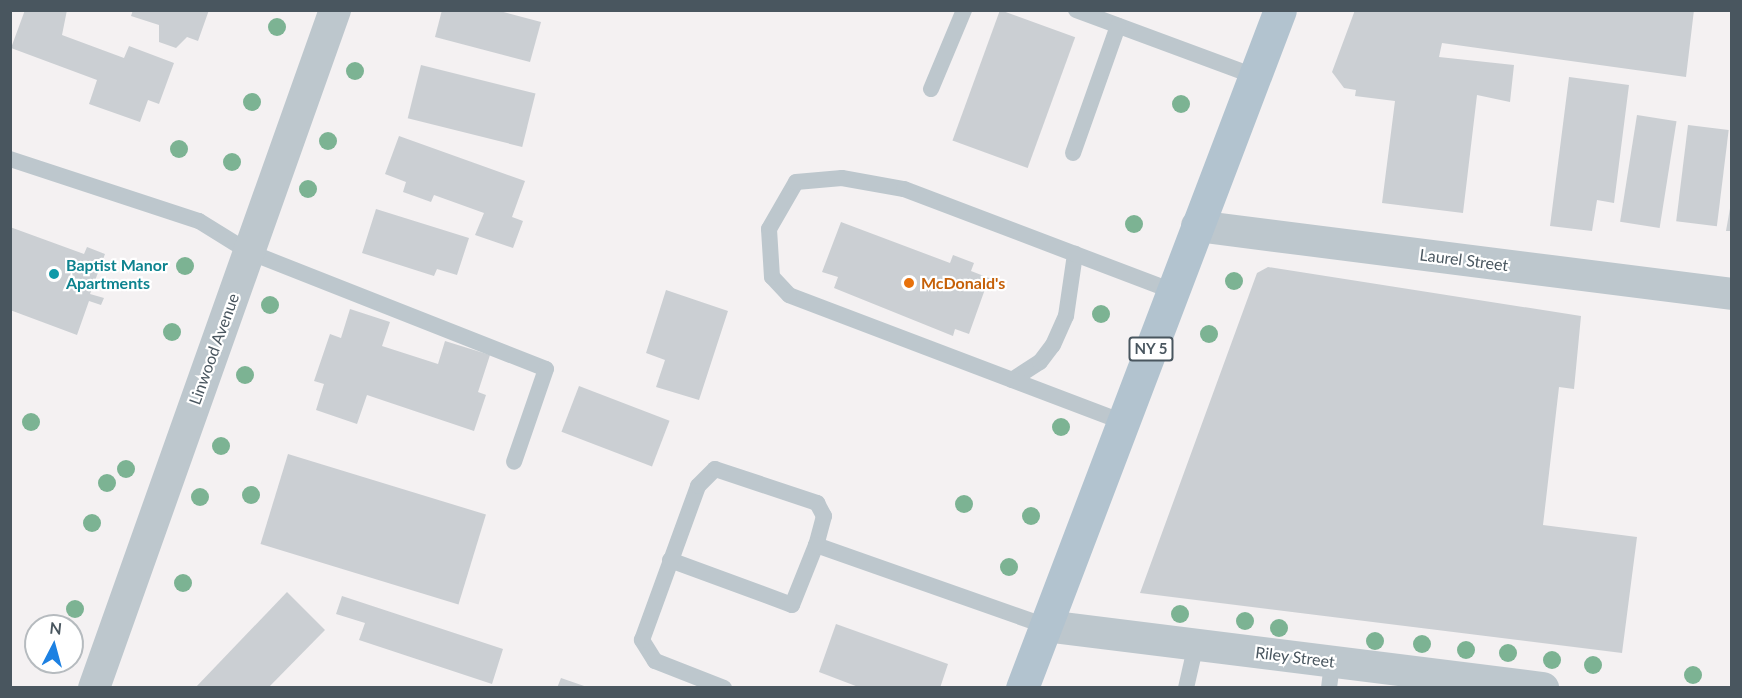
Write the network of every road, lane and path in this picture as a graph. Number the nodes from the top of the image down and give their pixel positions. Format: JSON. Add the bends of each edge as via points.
{"nodes":[{"id":1,"x":334,"y":10,"type":"edge"},
{"id":2,"x":964,"y":10,"type":"edge"},
{"id":3,"x":1076,"y":10,"type":"edge"},
{"id":4,"x":1280,"y":10,"type":"edge"},
{"id":5,"x":1118,"y":26,"type":"junction"},
{"id":6,"x":1254,"y":76,"type":"junction"},
{"id":7,"x":931,"y":89,"type":"dead end"},
{"id":8,"x":1073,"y":153,"type":"dead end"},
{"id":9,"x":10,"y":159,"type":"edge"},
{"id":10,"x":1197,"y":226,"type":"junction"},
{"id":11,"x":249,"y":252,"type":"junction"},
{"id":12,"x":1075,"y":254,"type":"junction"},
{"id":13,"x":1173,"y":291,"type":"junction"},
{"id":14,"x":1731,"y":294,"type":"edge"},
{"id":15,"x":1012,"y":380,"type":"junction"},
{"id":16,"x":1123,"y":422,"type":"junction"},
{"id":17,"x":514,"y":462,"type":"dead end"},
{"id":18,"x":816,"y":545,"type":"junction"},
{"id":19,"x":670,"y":560,"type":"junction"},
{"id":20,"x":1046,"y":626,"type":"junction"},
{"id":21,"x":1196,"y":644,"type":"junction"},
{"id":22,"x":1331,"y":675,"type":"edge"},
{"id":23,"x":94,"y":687,"type":"edge"},
{"id":24,"x":724,"y":687,"type":"edge"},
{"id":25,"x":1023,"y":687,"type":"edge"},
{"id":26,"x":1186,"y":687,"type":"edge"},
{"id":27,"x":1543,"y":687,"type":"edge"}],
"edges":[{"from":1,"to":11,"type":"street","name":"Linwood Avenue"},
{"from":2,"to":7,"type":"lane"},
{"from":3,"to":5,"type":"lane"},
{"from":4,"to":6,"type":"main road","number":"NY 5"},
{"from":5,"to":6,"type":"lane"},
{"from":5,"to":8,"type":"lane"},
{"from":6,"to":10,"type":"main road","number":"NY 5"},
{"from":9,"to":11,"type":"lane","via":[[199,221]]},
{"from":10,"to":13,"type":"main road","number":"NY 5"},
{"from":10,"to":14,"type":"street","name":"Laurel Street"},
{"from":11,"to":17,"type":"lane","via":[[546,369]]},
{"from":11,"to":23,"type":"street","name":"Linwood Avenue"},
{"from":12,"to":13,"type":"lane"},
{"from":12,"to":15,"type":"lane","via":[[1065,316],[1053,345],[1040,362]]},
{"from":12,"to":15,"type":"lane","via":[[904,189],[842,178],[796,182],[769,228],[772,277],[789,295]]},
{"from":13,"to":16,"type":"main road","number":"NY 5"},
{"from":15,"to":16,"type":"lane"},
{"from":16,"to":20,"type":"main road","number":"NY 5"},
{"from":18,"to":19,"type":"lane","via":[[792,605]]},
{"from":18,"to":19,"type":"lane","via":[[824,516],[817,503],[715,469],[698,486]]},
{"from":18,"to":20,"type":"lane"},
{"from":19,"to":24,"type":"lane","via":[[643,631],[644,648],[655,662]]},
{"from":20,"to":21,"type":"street","name":"Riley Street"},
{"from":20,"to":25,"type":"main road","number":"NY 5"},
{"from":21,"to":22,"type":"street","name":"Riley Street"},
{"from":21,"to":26,"type":"lane"},
{"from":22,"to":27,"type":"street","name":"Riley Street"}]}
